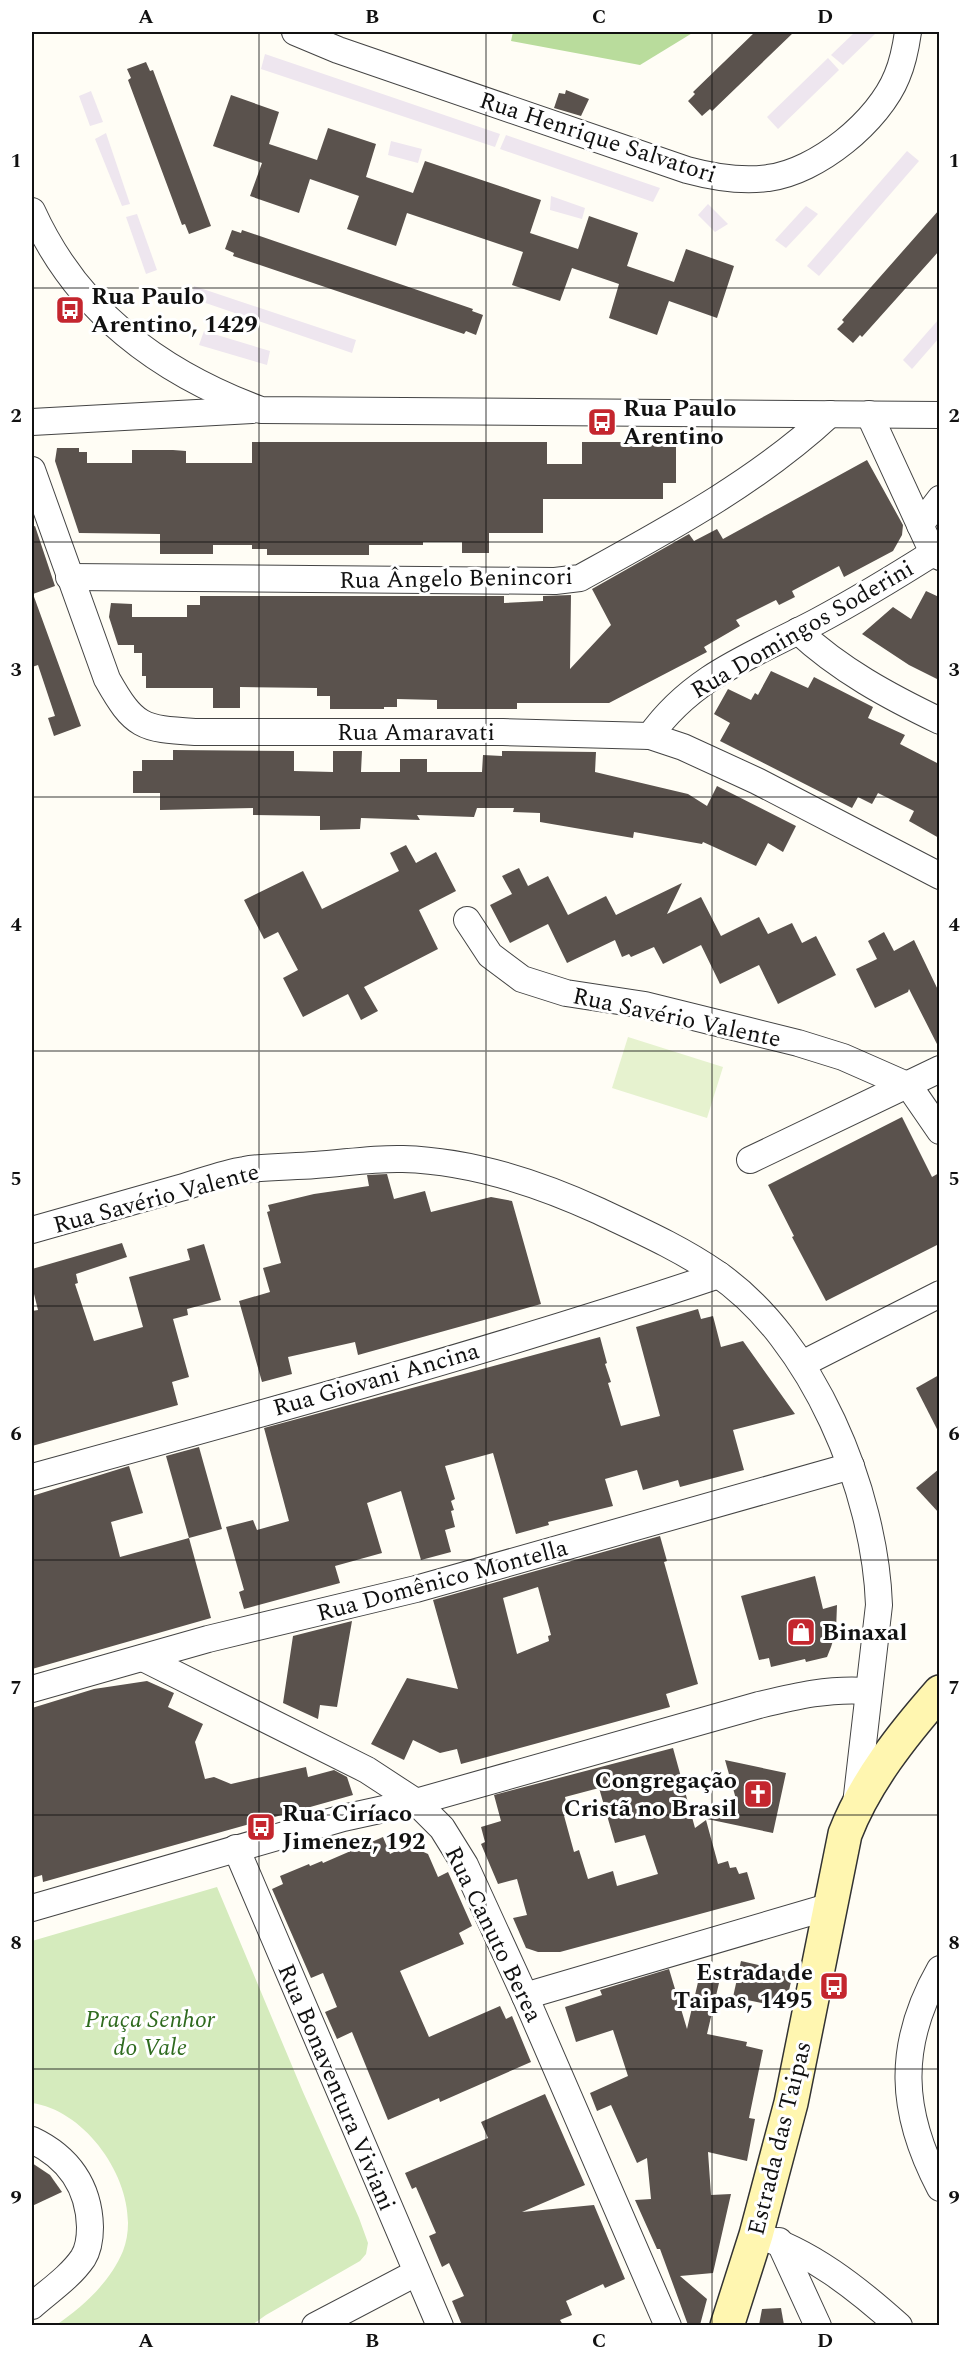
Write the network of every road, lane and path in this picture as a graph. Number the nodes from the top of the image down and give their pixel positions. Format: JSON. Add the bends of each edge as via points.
{"nodes":[{"id":1,"x":295,"y":32,"type":"edge"},
{"id":2,"x":909,"y":32,"type":"edge"},
{"id":3,"x":32,"y":211,"type":"edge"},
{"id":4,"x":261,"y":410,"type":"junction"},
{"id":5,"x":830,"y":414,"type":"junction"},
{"id":6,"x":869,"y":414,"type":"junction"},
{"id":7,"x":939,"y":415,"type":"edge"},
{"id":8,"x":32,"y":422,"type":"edge"},
{"id":9,"x":32,"y":470,"type":"edge"},
{"id":10,"x":939,"y":499,"type":"edge"},
{"id":11,"x":920,"y":525,"type":"junction"},
{"id":12,"x":936,"y":555,"type":"edge"},
{"id":13,"x":69,"y":577,"type":"junction"},
{"id":14,"x":798,"y":631,"type":"junction"},
{"id":15,"x":939,"y":721,"type":"edge"},
{"id":16,"x":650,"y":736,"type":"junction"},
{"id":17,"x":939,"y":876,"type":"edge"},
{"id":18,"x":467,"y":920,"type":"dead end"},
{"id":19,"x":939,"y":1070,"type":"edge"},
{"id":20,"x":909,"y":1086,"type":"junction"},
{"id":21,"x":939,"y":1131,"type":"edge"},
{"id":22,"x":750,"y":1160,"type":"dead end"},
{"id":23,"x":32,"y":1230,"type":"edge"},
{"id":24,"x":719,"y":1275,"type":"junction"},
{"id":25,"x":939,"y":1294,"type":"edge"},
{"id":26,"x":802,"y":1364,"type":"junction"},
{"id":27,"x":851,"y":1466,"type":"junction"},
{"id":28,"x":32,"y":1477,"type":"edge"},
{"id":29,"x":143,"y":1658,"type":"junction"},
{"id":30,"x":32,"y":1689,"type":"edge"},
{"id":31,"x":868,"y":1691,"type":"junction"},
{"id":32,"x":939,"y":1692,"type":"edge"},
{"id":33,"x":416,"y":1802,"type":"junction"},
{"id":34,"x":856,"y":1807,"type":"junction"},
{"id":35,"x":236,"y":1848,"type":"junction"},
{"id":36,"x":828,"y":1907,"type":"junction"},
{"id":37,"x":32,"y":1908,"type":"edge"},
{"id":38,"x":939,"y":1970,"type":"edge"},
{"id":39,"x":525,"y":1996,"type":"junction"},
{"id":40,"x":32,"y":2140,"type":"edge"},
{"id":41,"x":939,"y":2188,"type":"edge"},
{"id":42,"x":767,"y":2238,"type":"junction"},
{"id":43,"x":416,"y":2273,"type":"junction"},
{"id":44,"x":32,"y":2306,"type":"edge"},
{"id":45,"x":315,"y":2325,"type":"edge"},
{"id":46,"x":440,"y":2325,"type":"edge"},
{"id":47,"x":668,"y":2325,"type":"edge"},
{"id":48,"x":727,"y":2325,"type":"edge"},
{"id":49,"x":818,"y":2325,"type":"edge"},
{"id":50,"x":899,"y":2325,"type":"edge"}],
"edges":[{"from":1,"to":2,"type":"street","name":"Rua Henrique Salvatori","via":[[687,170],[745,180],[770,178],[812,163],[861,127],[880,106],[897,77]]},
{"from":3,"to":4,"type":"street","via":[[45,240],[80,291],[133,341],[216,393]]},
{"from":4,"to":5,"type":"street"},
{"from":4,"to":8,"type":"street"},
{"from":5,"to":6,"type":"street"},
{"from":5,"to":13,"type":"street","name":"Rua Ângelo Benincori","via":[[795,446],[725,494],[571,580]]},
{"from":6,"to":7,"type":"street"},
{"from":6,"to":11,"type":"street"},
{"from":9,"to":13,"type":"street","name":"Rua Amaravati"},
{"from":10,"to":11,"type":"street"},
{"from":11,"to":12,"type":"street"},
{"from":12,"to":14,"type":"street","name":"Rua Domingos Soderini"},
{"from":13,"to":16,"type":"street","name":"Rua Amaravati","via":[[107,679],[122,706],[138,722],[155,730]]},
{"from":14,"to":15,"type":"street","via":[[840,666]]},
{"from":14,"to":16,"type":"street","name":"Rua Domingos Soderini","via":[[689,691]]},
{"from":16,"to":17,"type":"street","name":"Rua Amaravati","via":[[757,781]]},
{"from":18,"to":20,"type":"street","name":"Rua Savério Valente","via":[[490,955],[505,969],[531,983],[566,993],[645,1005],[798,1043],[876,1069]]},
{"from":19,"to":20,"type":"street"},
{"from":20,"to":21,"type":"street","name":"Rua Savério Valente"},
{"from":20,"to":22,"type":"street"},
{"from":23,"to":24,"type":"street","name":"Rua Savério Valente","via":[[244,1170],[405,1159],[486,1170],[566,1196],[647,1234]]},
{"from":24,"to":26,"type":"street","name":"Rua Savério Valente","via":[[778,1332]]},
{"from":24,"to":28,"type":"street","name":"Rua Giovani Ancina","via":[[308,1399]]},
{"from":25,"to":26,"type":"street"},
{"from":26,"to":27,"type":"street","name":"Rua Savério Valente"},
{"from":27,"to":29,"type":"street","name":"Rua Domênico Montella","via":[[427,1586]]},
{"from":27,"to":31,"type":"street","name":"Rua Savério Valente","via":[[872,1535],[878,1575],[877,1637]]},
{"from":29,"to":30,"type":"street","name":"Rua Domênico Montella"},
{"from":29,"to":33,"type":"street","name":"Rua Canuto Berea","via":[[367,1770]]},
{"from":31,"to":33,"type":"street","via":[[845,1689],[792,1697]]},
{"from":31,"to":34,"type":"street","name":"Rua Savério Valente"},
{"from":32,"to":34,"type":"main road","name":"Estrada das Taipas"},
{"from":33,"to":35,"type":"street"},
{"from":33,"to":39,"type":"street","name":"Rua Canuto Berea","via":[[442,1828],[465,1865]]},
{"from":34,"to":36,"type":"main road","name":"Estrada das Taipas","via":[[842,1844]]},
{"from":35,"to":37,"type":"street"},
{"from":35,"to":43,"type":"street","name":"Rua Bonaventura Viviani"},
{"from":36,"to":39,"type":"street"},
{"from":36,"to":42,"type":"main road","name":"Estrada das Taipas"},
{"from":38,"to":41,"type":"street","via":[[917,2020],[908,2076],[921,2152]]},
{"from":39,"to":47,"type":"street","name":"Rua Canuto Berea"},
{"from":40,"to":44,"type":"street","via":[[46,2147],[76,2175],[86,2193],[90,2236],[84,2257]]},
{"from":42,"to":48,"type":"main road","name":"Estrada das Taipas"},
{"from":42,"to":49,"type":"street"},
{"from":42,"to":50,"type":"street","via":[[826,2269]]},
{"from":43,"to":45,"type":"street"},
{"from":43,"to":46,"type":"street","name":"Rua Bonaventura Viviani"}]}
